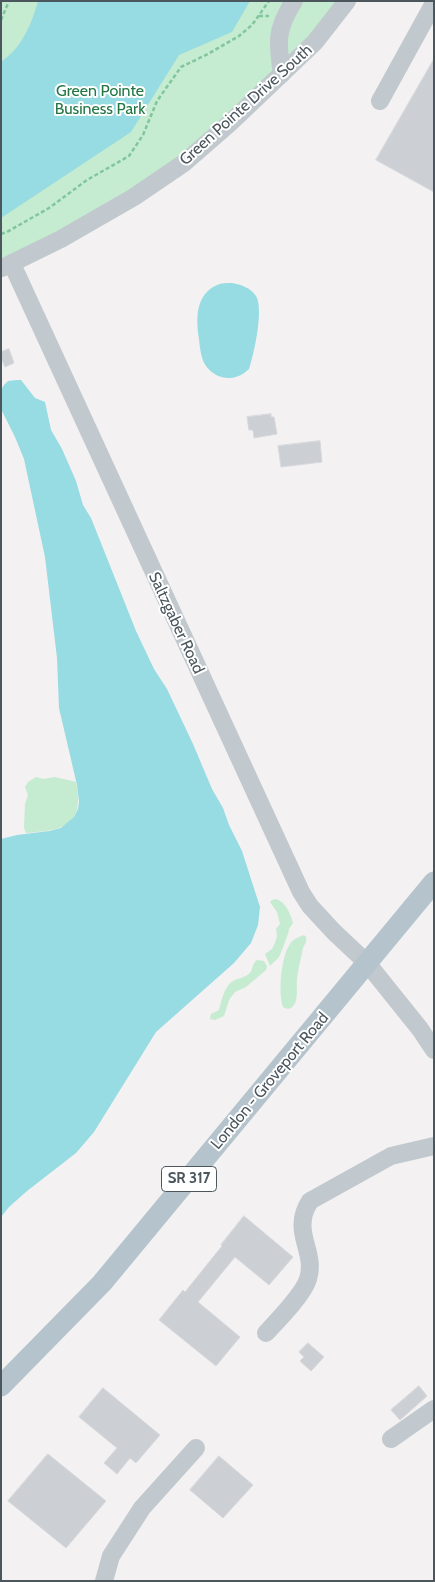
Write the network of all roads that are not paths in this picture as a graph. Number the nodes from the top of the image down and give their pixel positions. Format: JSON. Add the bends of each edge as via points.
{"nodes":[{"id":1,"x":294,"y":1,"type":"edge"},
{"id":2,"x":347,"y":1,"type":"edge"},
{"id":3,"x":434,"y":3,"type":"edge"},
{"id":4,"x":282,"y":74,"type":"junction"},
{"id":5,"x":380,"y":101,"type":"dead end"},
{"id":6,"x":6,"y":266,"type":"edge"},
{"id":7,"x":434,"y":882,"type":"edge"},
{"id":8,"x":367,"y":964,"type":"junction"},
{"id":9,"x":434,"y":1050,"type":"edge"},
{"id":10,"x":434,"y":1146,"type":"edge"},
{"id":11,"x":266,"y":1334,"type":"dead end"},
{"id":12,"x":1,"y":1386,"type":"edge"},
{"id":13,"x":434,"y":1409,"type":"edge"},
{"id":14,"x":391,"y":1439,"type":"dead end"},
{"id":15,"x":196,"y":1448,"type":"dead end"},
{"id":16,"x":104,"y":1581,"type":"edge"}],
"edges":[{"from":1,"to":4,"type":"street","via":[[285,15],[278,39]]},
{"from":2,"to":4,"type":"street","name":"Green Pointe Drive South","via":[[315,42]]},
{"from":3,"to":5,"type":"street"},
{"from":4,"to":6,"type":"street","name":"Green Pointe Drive South","via":[[184,163],[134,197]]},
{"from":6,"to":8,"type":"street","name":"Saltzgaber Road","via":[[293,877],[310,906]]},
{"from":7,"to":8,"type":"main road","name":"London - Groveport Road","number":"SR 317"},
{"from":8,"to":9,"type":"street","name":"Saltzgaber Road"},
{"from":8,"to":12,"type":"main road","name":"London - Groveport Road","number":"SR 317","via":[[102,1283]]},
{"from":10,"to":11,"type":"street","via":[[391,1156],[310,1201],[302,1221],[310,1266],[308,1280]]},
{"from":13,"to":14,"type":"street"},
{"from":15,"to":16,"type":"street","via":[[142,1508],[111,1556]]}]}
